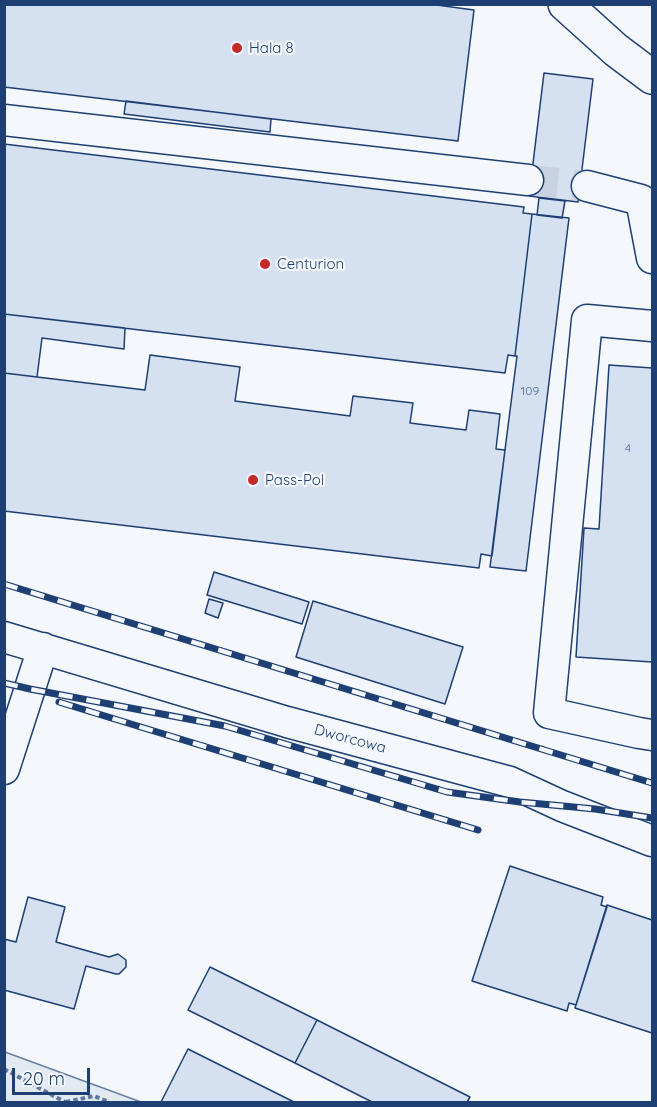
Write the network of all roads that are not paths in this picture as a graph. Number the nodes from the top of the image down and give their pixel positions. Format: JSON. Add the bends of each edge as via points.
{"nodes":[{"id":1,"x":565,"y":4,"type":"edge"},
{"id":2,"x":652,"y":77,"type":"edge"},
{"id":3,"x":4,"y":120,"type":"edge"},
{"id":4,"x":528,"y":180,"type":"tunnel mouth"},
{"id":5,"x":586,"y":186,"type":"tunnel mouth"},
{"id":6,"x":652,"y":258,"type":"edge"},
{"id":7,"x":652,"y":326,"type":"edge"},
{"id":8,"x":4,"y":637,"type":"edge"},
{"id":9,"x":43,"y":648,"type":"junction"},
{"id":10,"x":652,"y":735,"type":"edge"},
{"id":11,"x":4,"y":769,"type":"edge"},
{"id":12,"x":652,"y":841,"type":"edge"}],
"edges":[{"from":1,"to":2,"type":"main road"},
{"from":3,"to":4,"type":"street"},
{"from":5,"to":6,"type":"street","via":[[641,200]]},
{"from":7,"to":10,"type":"street","via":[[587,320],[549,713]]},
{"from":8,"to":9,"type":"street","name":"Dworcowa"},
{"from":9,"to":11,"type":"street"},
{"from":9,"to":12,"type":"street","name":"Dworcowa","via":[[287,722],[510,782]]}]}
